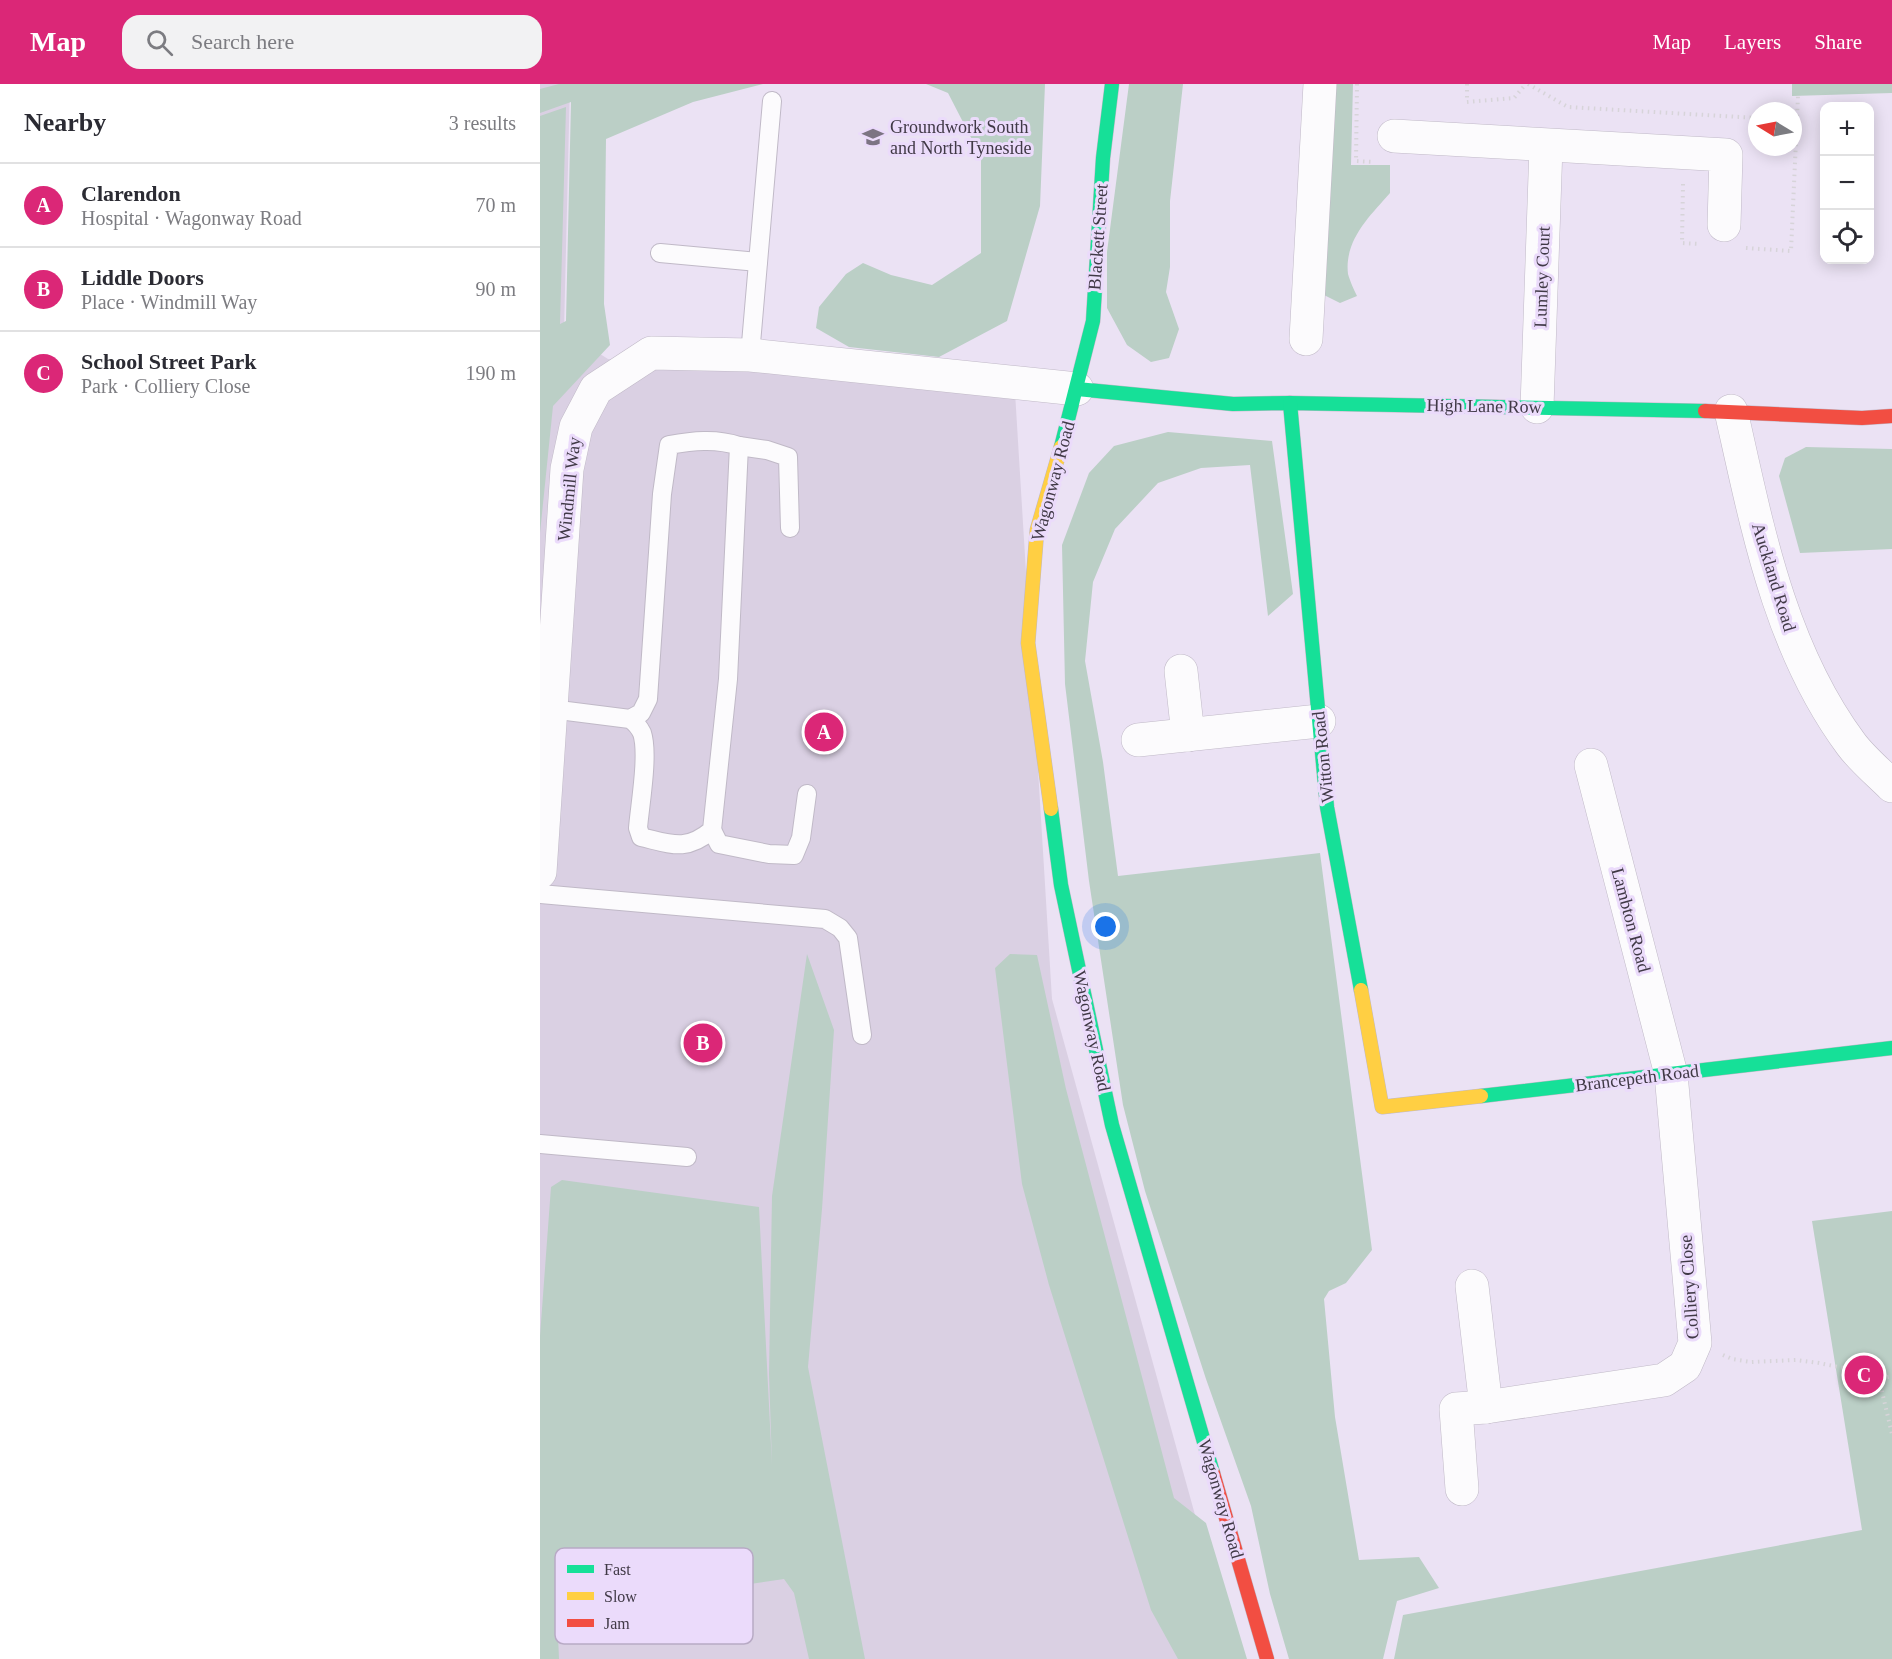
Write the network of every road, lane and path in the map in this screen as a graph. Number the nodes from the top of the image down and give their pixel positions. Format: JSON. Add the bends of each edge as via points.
{"nodes":[{"id":1,"x":1112,"y":84,"type":"edge"},
{"id":2,"x":1320,"y":84,"type":"edge"},
{"id":3,"x":1467,"y":84,"type":"edge"},
{"id":4,"x":1527,"y":84,"type":"edge"},
{"id":5,"x":772,"y":101,"type":"dead end"},
{"id":6,"x":1748,"y":117,"type":"edge"},
{"id":7,"x":1394,"y":136,"type":"dead end"},
{"id":8,"x":1546,"y":147,"type":"junction"},
{"id":9,"x":1724,"y":225,"type":"dead end"},
{"id":10,"x":660,"y":253,"type":"dead end"},
{"id":11,"x":758,"y":262,"type":"junction"},
{"id":12,"x":1306,"y":339,"type":"dead end"},
{"id":13,"x":750,"y":355,"type":"junction"},
{"id":14,"x":1077,"y":390,"type":"junction"},
{"id":15,"x":1290,"y":403,"type":"junction"},
{"id":16,"x":1537,"y":407,"type":"junction"},
{"id":17,"x":1731,"y":411,"type":"junction"},
{"id":18,"x":1892,"y":416,"type":"edge"},
{"id":19,"x":739,"y":446,"type":"junction"},
{"id":20,"x":790,"y":528,"type":"dead end"},
{"id":21,"x":1181,"y":671,"type":"dead end"},
{"id":22,"x":551,"y":708,"type":"junction"},
{"id":23,"x":630,"y":719,"type":"junction"},
{"id":24,"x":1319,"y":721,"type":"junction"},
{"id":25,"x":1188,"y":735,"type":"junction"},
{"id":26,"x":1138,"y":741,"type":"dead end"},
{"id":27,"x":1591,"y":765,"type":"dead end"},
{"id":28,"x":1892,"y":786,"type":"edge"},
{"id":29,"x":807,"y":794,"type":"dead end"},
{"id":30,"x":712,"y":830,"type":"junction"},
{"id":31,"x":540,"y":872,"type":"edge"},
{"id":32,"x":540,"y":894,"type":"edge"},
{"id":33,"x":862,"y":1035,"type":"dead end"},
{"id":34,"x":1892,"y":1048,"type":"edge"},
{"id":35,"x":1671,"y":1074,"type":"junction"},
{"id":36,"x":1382,"y":1107,"type":"joint"},
{"id":37,"x":540,"y":1144,"type":"edge"},
{"id":38,"x":687,"y":1157,"type":"dead end"},
{"id":39,"x":1472,"y":1286,"type":"dead end"},
{"id":40,"x":1695,"y":1343,"type":"junction"},
{"id":41,"x":1892,"y":1376,"type":"edge"},
{"id":42,"x":1879,"y":1379,"type":"junction"},
{"id":43,"x":1471,"y":1408,"type":"junction"},
{"id":44,"x":1892,"y":1434,"type":"edge"},
{"id":45,"x":1462,"y":1489,"type":"dead end"},
{"id":46,"x":1267,"y":1659,"type":"edge"}],
"edges":[{"from":1,"to":14,"type":"street","name":"Blackett Street","via":[[1103,158],[1093,321]]},
{"from":2,"to":12,"type":"street"},
{"from":3,"to":4,"type":"path","via":[[1467,102],[1514,98]]},
{"from":4,"to":6,"type":"path","via":[[1568,107]]},
{"from":5,"to":11,"type":"lane"},
{"from":7,"to":8,"type":"street"},
{"from":8,"to":9,"type":"street","via":[[1726,155]]},
{"from":8,"to":16,"type":"street","name":"Lumley Court"},
{"from":10,"to":11,"type":"lane"},
{"from":11,"to":13,"type":"lane"},
{"from":13,"to":14,"type":"street","name":"Windmill Way"},
{"from":13,"to":22,"type":"street","name":"Windmill Way","via":[[651,353],[596,389],[576,427],[567,468]]},
{"from":14,"to":15,"type":"street","name":"High Lane Row","via":[[1233,404]]},
{"from":14,"to":46,"type":"street","name":"Wagonway Road","via":[[1037,530],[1028,643],[1061,885],[1112,1125]]},
{"from":15,"to":16,"type":"street","name":"High Lane Row"},
{"from":15,"to":24,"type":"street","name":"Witton Road"},
{"from":16,"to":17,"type":"street","name":"High Lane Row"},
{"from":17,"to":18,"type":"street","name":"High Lane Row"},
{"from":17,"to":28,"type":"street","name":"Auckland Road","via":[[1758,530],[1787,626],[1851,745]]},
{"from":19,"to":20,"type":"lane","via":[[788,457]]},
{"from":19,"to":23,"type":"lane","via":[[724,441],[669,445],[648,699],[641,713]]},
{"from":19,"to":30,"type":"lane","via":[[728,679]]},
{"from":21,"to":25,"type":"street"},
{"from":22,"to":23,"type":"lane"},
{"from":22,"to":31,"type":"street","name":"Windmill Way"},
{"from":23,"to":30,"type":"lane","via":[[642,734],[644,751],[638,828],[641,837],[679,845],[698,841]]},
{"from":24,"to":25,"type":"street"},
{"from":24,"to":36,"type":"street","name":"Witton Road","via":[[1327,807]]},
{"from":25,"to":26,"type":"street"},
{"from":27,"to":35,"type":"street","name":"Lambton Road"},
{"from":29,"to":30,"type":"lane","via":[[801,838],[794,855],[719,844]]},
{"from":32,"to":33,"type":"lane","via":[[825,919],[848,938]]},
{"from":34,"to":35,"type":"street","name":"Brancepeth Road"},
{"from":35,"to":36,"type":"street","name":"Brancepeth Road"},
{"from":35,"to":40,"type":"street","name":"Colliery Close"},
{"from":37,"to":38,"type":"lane"},
{"from":39,"to":43,"type":"street"},
{"from":40,"to":42,"type":"path","via":[[1732,1359],[1820,1363]]},
{"from":40,"to":43,"type":"street","name":"Colliery Close","via":[[1685,1366],[1664,1380]]},
{"from":41,"to":42,"type":"path"},
{"from":42,"to":44,"type":"path"},
{"from":43,"to":45,"type":"street"}]}
